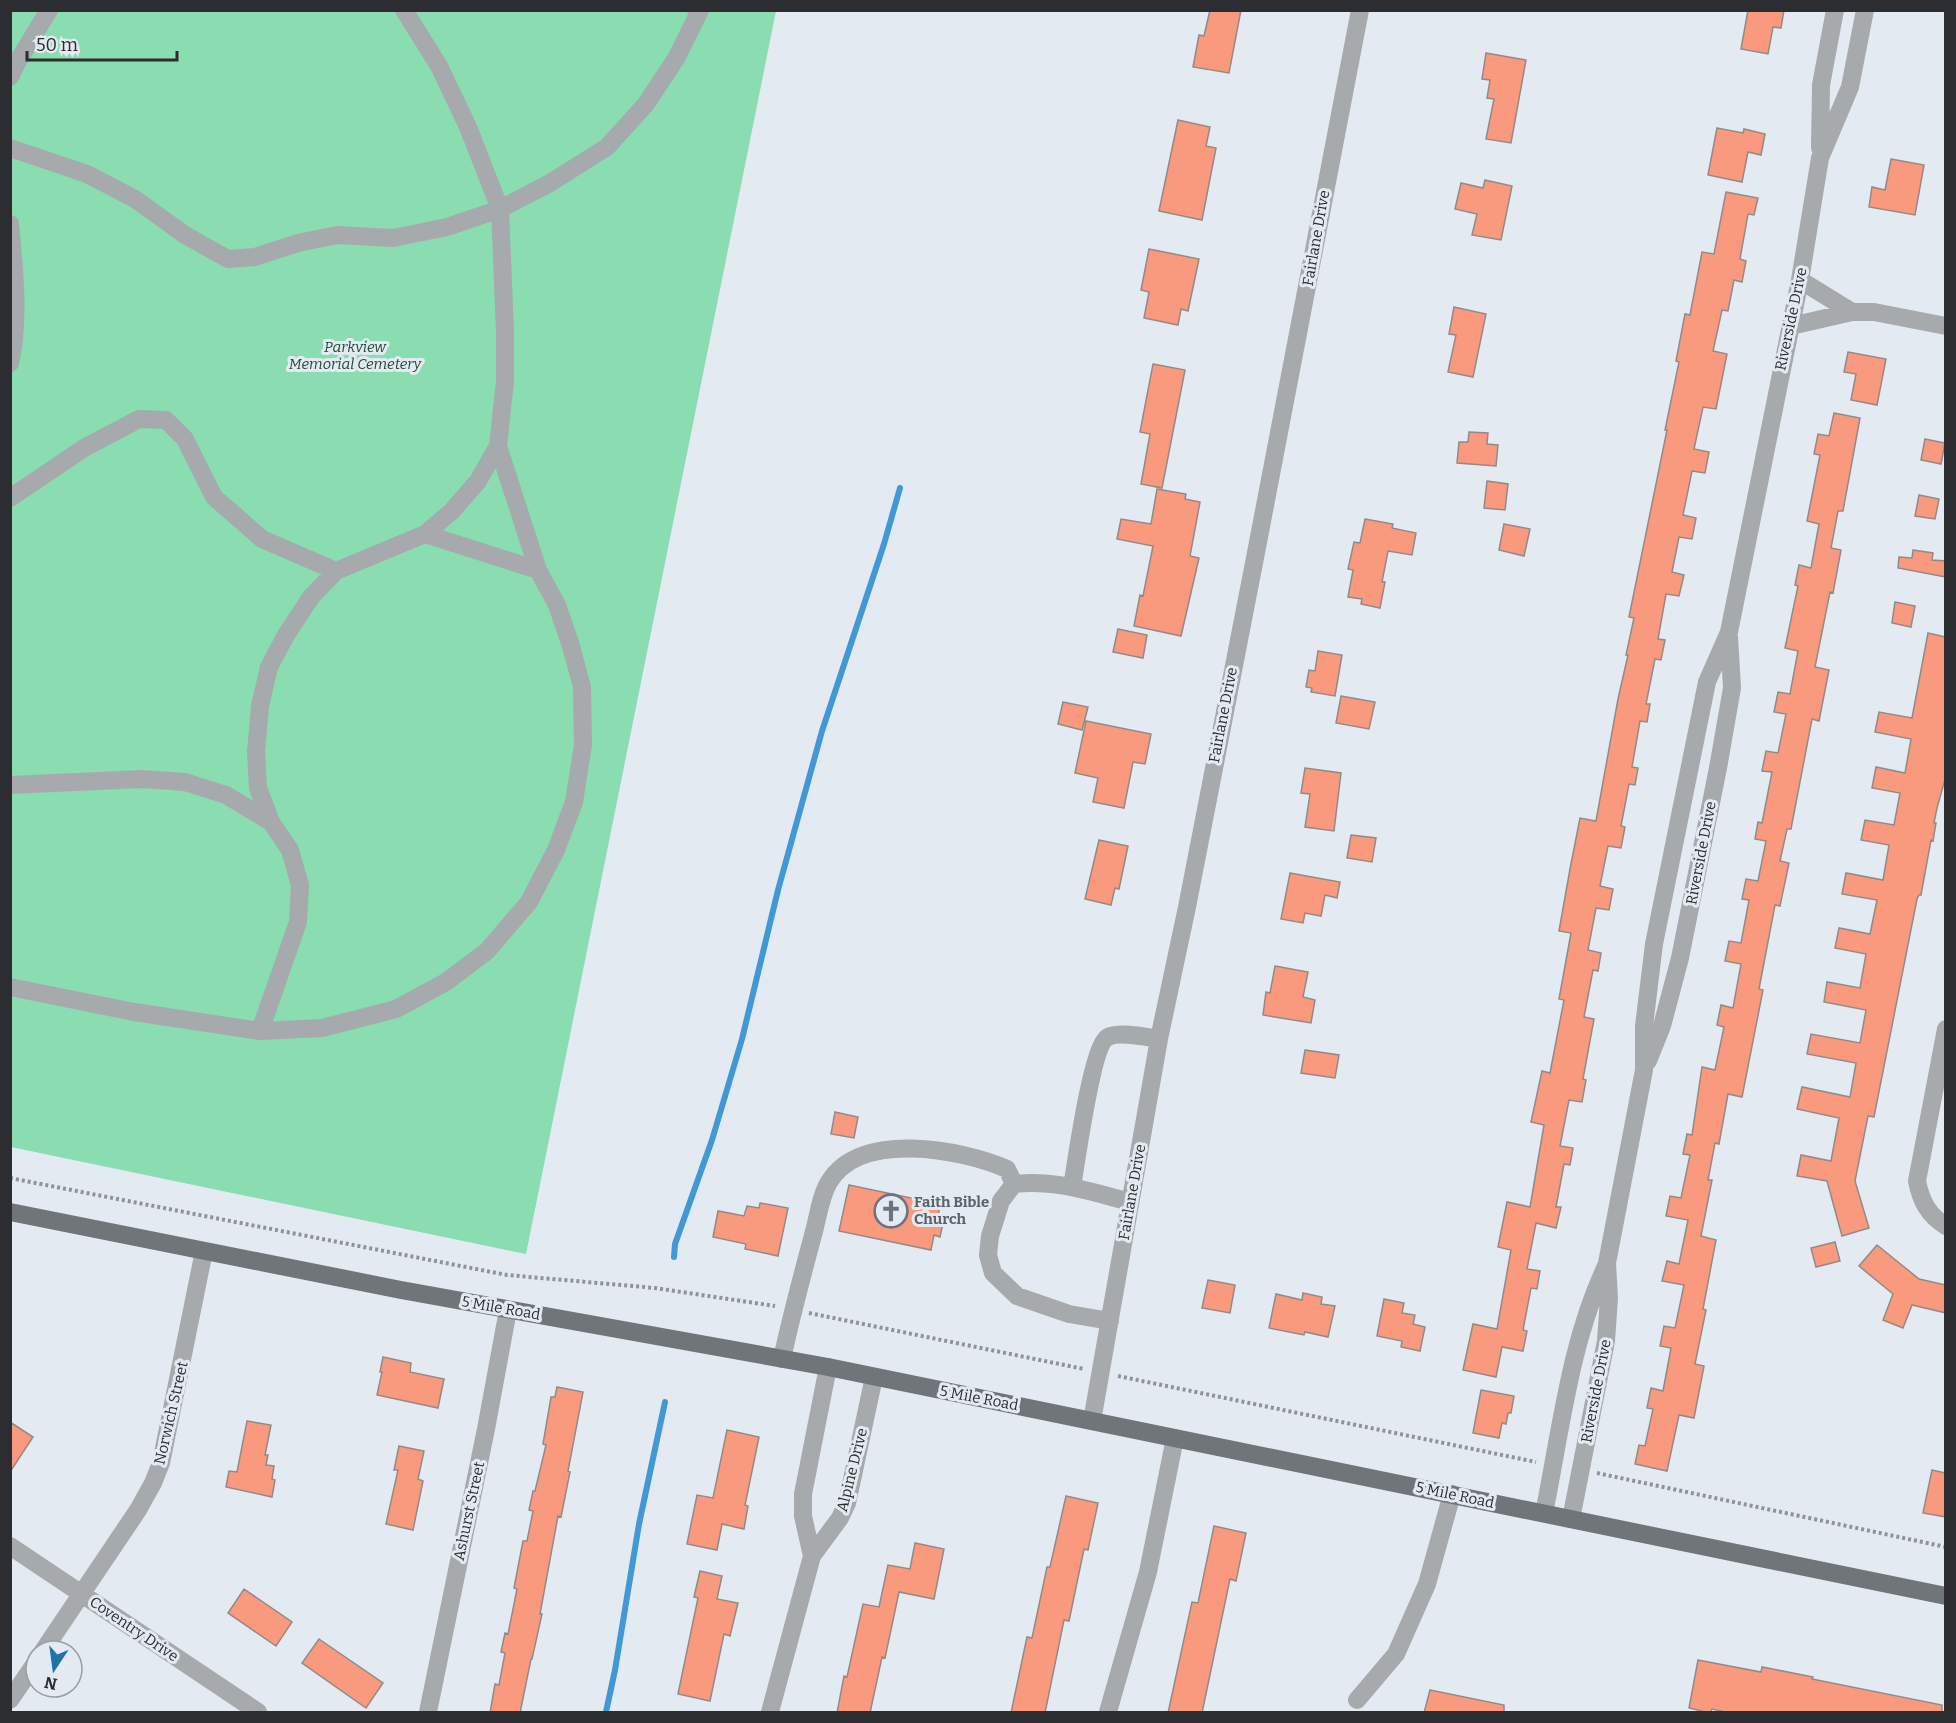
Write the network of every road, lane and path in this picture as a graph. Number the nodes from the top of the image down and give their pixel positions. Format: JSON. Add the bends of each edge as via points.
{"nodes":[{"id":1,"x":49,"y":10,"type":"edge"},
{"id":2,"x":404,"y":10,"type":"edge"},
{"id":3,"x":700,"y":10,"type":"edge"},
{"id":4,"x":1360,"y":10,"type":"edge"},
{"id":5,"x":1836,"y":10,"type":"edge"},
{"id":6,"x":1864,"y":10,"type":"edge"},
{"id":7,"x":10,"y":78,"type":"edge"},
{"id":8,"x":10,"y":148,"type":"edge"},
{"id":9,"x":1820,"y":158,"type":"junction"},
{"id":10,"x":500,"y":209,"type":"junction"},
{"id":11,"x":10,"y":224,"type":"edge"},
{"id":12,"x":1800,"y":280,"type":"junction"},
{"id":13,"x":1852,"y":312,"type":"junction"},
{"id":14,"x":1791,"y":326,"type":"junction"},
{"id":15,"x":1946,"y":326,"type":"edge"},
{"id":16,"x":10,"y":363,"type":"edge"},
{"id":17,"x":498,"y":446,"type":"junction"},
{"id":18,"x":10,"y":498,"type":"edge"},
{"id":19,"x":425,"y":534,"type":"junction"},
{"id":20,"x":538,"y":570,"type":"junction"},
{"id":21,"x":336,"y":571,"type":"junction"},
{"id":22,"x":1729,"y":632,"type":"junction"},
{"id":23,"x":10,"y":786,"type":"edge"},
{"id":24,"x":271,"y":822,"type":"junction"},
{"id":25,"x":10,"y":987,"type":"edge"},
{"id":26,"x":1946,"y":1029,"type":"edge"},
{"id":27,"x":260,"y":1031,"type":"junction"},
{"id":28,"x":1159,"y":1039,"type":"junction"},
{"id":29,"x":1644,"y":1070,"type":"junction"},
{"id":30,"x":10,"y":1178,"type":"edge"},
{"id":31,"x":1014,"y":1184,"type":"junction"},
{"id":32,"x":1072,"y":1187,"type":"junction"},
{"id":33,"x":1130,"y":1202,"type":"junction"},
{"id":34,"x":10,"y":1212,"type":"edge"},
{"id":35,"x":1946,"y":1226,"type":"edge"},
{"id":36,"x":204,"y":1251,"type":"junction"},
{"id":37,"x":1607,"y":1263,"type":"junction"},
{"id":38,"x":793,"y":1309,"type":"junction"},
{"id":39,"x":508,"y":1310,"type":"junction"},
{"id":40,"x":1110,"y":1321,"type":"junction"},
{"id":41,"x":782,"y":1359,"type":"junction"},
{"id":42,"x":828,"y":1367,"type":"junction"},
{"id":43,"x":1101,"y":1372,"type":"junction"},
{"id":44,"x":874,"y":1377,"type":"junction"},
{"id":45,"x":1092,"y":1421,"type":"junction"},
{"id":46,"x":1175,"y":1438,"type":"junction"},
{"id":47,"x":1554,"y":1466,"type":"junction"},
{"id":48,"x":1581,"y":1470,"type":"junction"},
{"id":49,"x":1452,"y":1494,"type":"junction"},
{"id":50,"x":1544,"y":1513,"type":"junction"},
{"id":51,"x":1571,"y":1519,"type":"junction"},
{"id":52,"x":10,"y":1546,"type":"edge"},
{"id":53,"x":1946,"y":1547,"type":"edge"},
{"id":54,"x":812,"y":1556,"type":"junction"},
{"id":55,"x":82,"y":1594,"type":"junction"},
{"id":56,"x":1946,"y":1596,"type":"edge"},
{"id":57,"x":52,"y":1639,"type":"edge"},
{"id":58,"x":24,"y":1680,"type":"edge"},
{"id":59,"x":10,"y":1700,"type":"edge"},
{"id":60,"x":1357,"y":1700,"type":"dead end"},
{"id":61,"x":258,"y":1713,"type":"edge"},
{"id":62,"x":428,"y":1713,"type":"edge"},
{"id":63,"x":770,"y":1713,"type":"edge"},
{"id":64,"x":1108,"y":1713,"type":"edge"}],
"edges":[{"from":1,"to":7,"type":"street"},
{"from":2,"to":10,"type":"street","via":[[439,66]]},
{"from":3,"to":10,"type":"street","via":[[677,57],[646,104],[606,147]]},
{"from":4,"to":28,"type":"street","name":"Fairlane Drive"},
{"from":5,"to":9,"type":"street","via":[[1821,85]]},
{"from":6,"to":9,"type":"street","name":"Riverside Drive","via":[[1850,87]]},
{"from":8,"to":10,"type":"street","via":[[87,174],[135,199],[228,260],[255,257],[338,235],[393,238],[447,227]]},
{"from":9,"to":12,"type":"street","name":"Riverside Drive"},
{"from":10,"to":17,"type":"street","via":[[506,332]]},
{"from":11,"to":16,"type":"street","via":[[15,284],[14,350]]},
{"from":12,"to":13,"type":"street"},
{"from":12,"to":14,"type":"street","name":"Riverside Drive"},
{"from":13,"to":14,"type":"street"},
{"from":13,"to":15,"type":"street","via":[[1874,312]]},
{"from":14,"to":22,"type":"street","name":"Riverside Drive"},
{"from":17,"to":19,"type":"street","via":[[478,481]]},
{"from":17,"to":20,"type":"street"},
{"from":18,"to":21,"type":"street","via":[[84,448],[139,419],[166,420],[185,439],[214,497],[262,539]]},
{"from":19,"to":20,"type":"street"},
{"from":19,"to":21,"type":"street"},
{"from":20,"to":27,"type":"street","via":[[557,605],[582,687],[583,745],[574,802],[556,850],[529,902],[487,951],[446,982],[396,1009],[322,1028]]},
{"from":21,"to":24,"type":"street","via":[[311,597],[269,667],[260,706],[256,752],[258,788]]},
{"from":22,"to":29,"type":"street","name":"Riverside Drive","via":[[1707,682],[1654,944],[1644,1026]]},
{"from":22,"to":29,"type":"street","name":"Riverside Drive","via":[[1732,688],[1718,768],[1680,958],[1662,1026]]},
{"from":23,"to":24,"type":"street","via":[[142,779],[185,783],[226,795]]},
{"from":24,"to":27,"type":"street","via":[[290,850],[300,885],[298,922]]},
{"from":25,"to":27,"type":"street","via":[[134,1012]]},
{"from":26,"to":35,"type":"street","via":[[1917,1181],[1926,1209]]},
{"from":28,"to":32,"type":"street","via":[[1108,1036],[1101,1044]]},
{"from":28,"to":33,"type":"street","name":"Fairlane Drive"},
{"from":29,"to":37,"type":"street","name":"Riverside Drive"},
{"from":30,"to":38,"type":"path","via":[[507,1275],[655,1288]]},
{"from":31,"to":32,"type":"street","via":[[1054,1183]]},
{"from":31,"to":38,"type":"street","via":[[1007,1169],[950,1152],[911,1149],[858,1156],[828,1183]]},
{"from":31,"to":40,"type":"street","via":[[1001,1201],[990,1236],[988,1255],[993,1273],[1017,1296],[1069,1314]]},
{"from":32,"to":33,"type":"street"},
{"from":33,"to":40,"type":"street","name":"Fairlane Drive"},
{"from":34,"to":36,"type":"main road","name":"5 Mile Road"},
{"from":36,"to":39,"type":"main road","name":"5 Mile Road"},
{"from":36,"to":55,"type":"street","name":"Norwich Street","via":[[161,1462],[138,1510]]},
{"from":37,"to":47,"type":"street","name":"Riverside Drive","via":[[1579,1336]]},
{"from":37,"to":48,"type":"street","name":"Riverside Drive","via":[[1606,1341]]},
{"from":38,"to":41,"type":"street"},
{"from":38,"to":43,"type":"path"},
{"from":39,"to":41,"type":"main road","name":"5 Mile Road"},
{"from":39,"to":62,"type":"street","name":"Ashurst Street"},
{"from":40,"to":43,"type":"street","name":"Fairlane Drive"},
{"from":41,"to":42,"type":"main road","name":"5 Mile Road"},
{"from":42,"to":44,"type":"main road","name":"5 Mile Road"},
{"from":42,"to":54,"type":"street","name":"Alpine Drive","via":[[803,1494],[803,1516]]},
{"from":43,"to":45,"type":"street","name":"Fairlane Drive"},
{"from":43,"to":47,"type":"path"},
{"from":44,"to":45,"type":"main road","name":"5 Mile Road"},
{"from":44,"to":54,"type":"street","name":"Alpine Drive","via":[[847,1503]]},
{"from":45,"to":46,"type":"main road","name":"5 Mile Road"},
{"from":46,"to":49,"type":"main road","name":"5 Mile Road"},
{"from":46,"to":64,"type":"street","via":[[1148,1572]]},
{"from":47,"to":50,"type":"street","name":"Riverside Drive"},
{"from":48,"to":51,"type":"street","name":"Riverside Drive"},
{"from":48,"to":53,"type":"path"},
{"from":49,"to":50,"type":"main road","name":"5 Mile Road"},
{"from":49,"to":60,"type":"street","via":[[1427,1584],[1396,1654]]},
{"from":50,"to":51,"type":"main road","name":"5 Mile Road"},
{"from":51,"to":56,"type":"main road","name":"5 Mile Road"},
{"from":52,"to":55,"type":"street","name":"Coventry Drive"},
{"from":54,"to":63,"type":"street","name":"Alpine Drive"},
{"from":55,"to":57,"type":"street","name":"Norwich Street"},
{"from":55,"to":61,"type":"street","name":"Coventry Drive"},
{"from":58,"to":59,"type":"street"}]}
